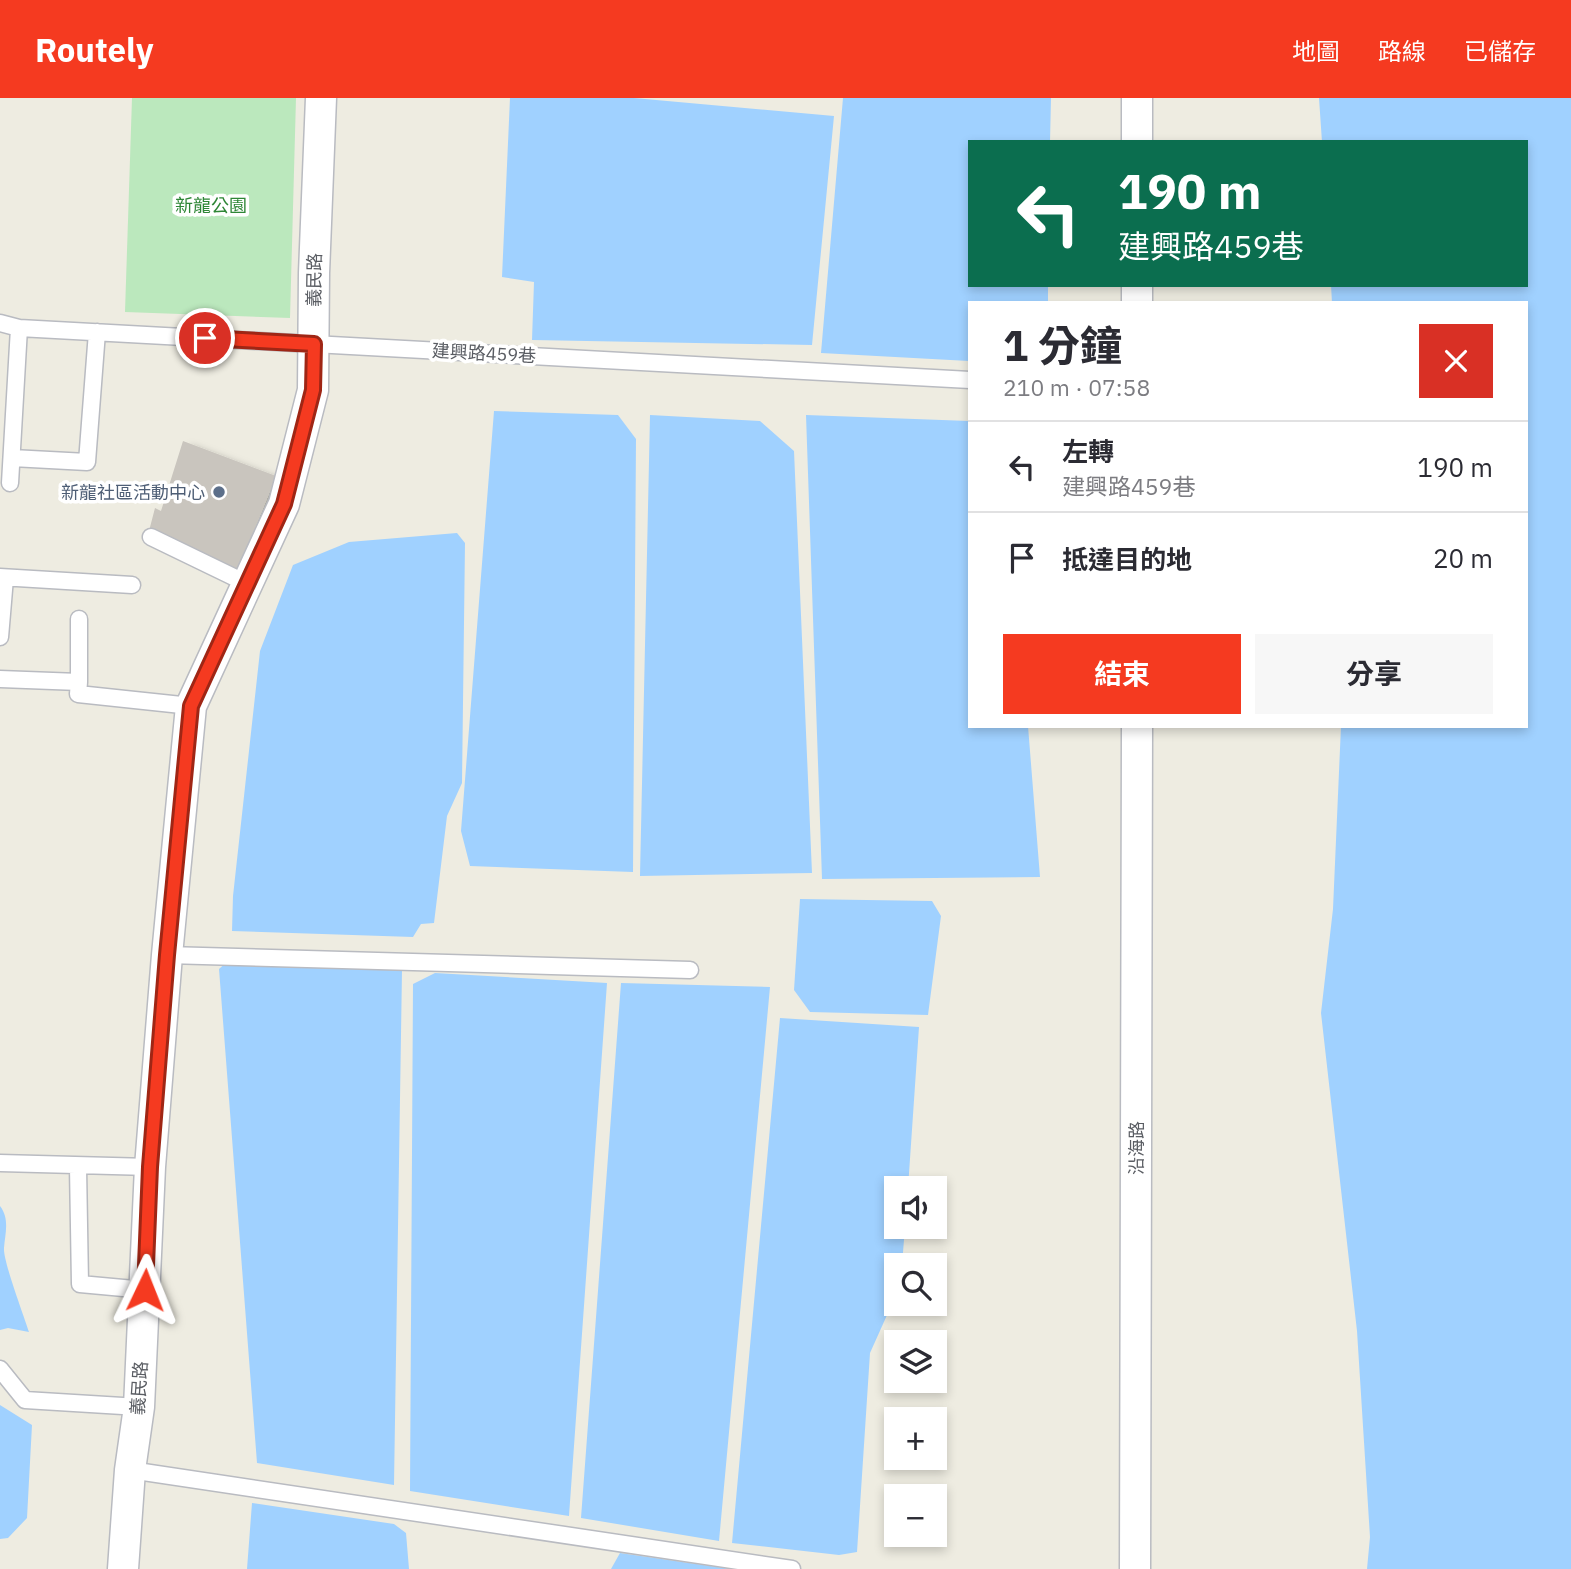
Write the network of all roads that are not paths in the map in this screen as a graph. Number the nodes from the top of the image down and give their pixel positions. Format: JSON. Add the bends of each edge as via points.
{"nodes":[{"id":1,"x":321,"y":98,"type":"edge"},
{"id":2,"x":1137,"y":98,"type":"edge"},
{"id":3,"x":1137,"y":140,"type":"edge"},
{"id":4,"x":0,"y":323,"type":"edge"},
{"id":5,"x":19,"y":328,"type":"junction"},
{"id":6,"x":97,"y":332,"type":"junction"},
{"id":7,"x":314,"y":344,"type":"junction"},
{"id":8,"x":968,"y":380,"type":"edge"},
{"id":9,"x":12,"y":458,"type":"junction"},
{"id":10,"x":10,"y":483,"type":"dead end"},
{"id":11,"x":151,"y":537,"type":"dead end"},
{"id":12,"x":3,"y":578,"type":"edge"},
{"id":13,"x":246,"y":583,"type":"junction"},
{"id":14,"x":132,"y":585,"type":"dead end"},
{"id":15,"x":79,"y":618,"type":"dead end"},
{"id":16,"x":0,"y":637,"type":"edge"},
{"id":17,"x":0,"y":679,"type":"edge"},
{"id":18,"x":79,"y":682,"type":"junction"},
{"id":19,"x":191,"y":706,"type":"junction"},
{"id":20,"x":1137,"y":728,"type":"edge"},
{"id":21,"x":167,"y":955,"type":"junction"},
{"id":22,"x":690,"y":970,"type":"dead end"},
{"id":23,"x":0,"y":1163,"type":"edge"},
{"id":24,"x":78,"y":1167,"type":"junction"},
{"id":25,"x":150,"y":1167,"type":"junction"},
{"id":26,"x":145,"y":1290,"type":"junction"},
{"id":27,"x":0,"y":1368,"type":"edge"},
{"id":28,"x":139,"y":1408,"type":"junction"},
{"id":29,"x":130,"y":1470,"type":"junction"},
{"id":30,"x":123,"y":1569,"type":"edge"},
{"id":31,"x":792,"y":1569,"type":"edge"},
{"id":32,"x":1135,"y":1569,"type":"edge"}],
"edges":[{"from":1,"to":7,"type":"street","name":"義民路"},
{"from":2,"to":3,"type":"street"},
{"from":4,"to":5,"type":"lane","name":"建興路459巷"},
{"from":5,"to":6,"type":"lane","name":"建興路459巷"},
{"from":5,"to":9,"type":"lane"},
{"from":6,"to":7,"type":"lane","name":"建興路459巷"},
{"from":6,"to":9,"type":"lane","via":[[87,462]]},
{"from":7,"to":8,"type":"lane","name":"建興路459巷"},
{"from":7,"to":13,"type":"street","name":"義民路","via":[[313,390],[284,504]]},
{"from":9,"to":10,"type":"lane"},
{"from":11,"to":13,"type":"lane"},
{"from":12,"to":14,"type":"lane"},
{"from":12,"to":16,"type":"lane"},
{"from":13,"to":19,"type":"street","name":"義民路"},
{"from":15,"to":18,"type":"lane"},
{"from":17,"to":18,"type":"lane"},
{"from":18,"to":19,"type":"lane","via":[[78,694]]},
{"from":19,"to":21,"type":"street","name":"義民路"},
{"from":20,"to":32,"type":"street","name":"沿海路"},
{"from":21,"to":22,"type":"lane"},
{"from":21,"to":25,"type":"street","name":"義民路"},
{"from":23,"to":24,"type":"lane"},
{"from":24,"to":25,"type":"lane"},
{"from":24,"to":26,"type":"lane","via":[[80,1284]]},
{"from":25,"to":26,"type":"street","name":"義民路"},
{"from":26,"to":28,"type":"street","name":"義民路"},
{"from":27,"to":28,"type":"lane","via":[[25,1400]]},
{"from":28,"to":29,"type":"street","name":"義民路"},
{"from":29,"to":30,"type":"street","name":"義民路"},
{"from":29,"to":31,"type":"lane"}]}
